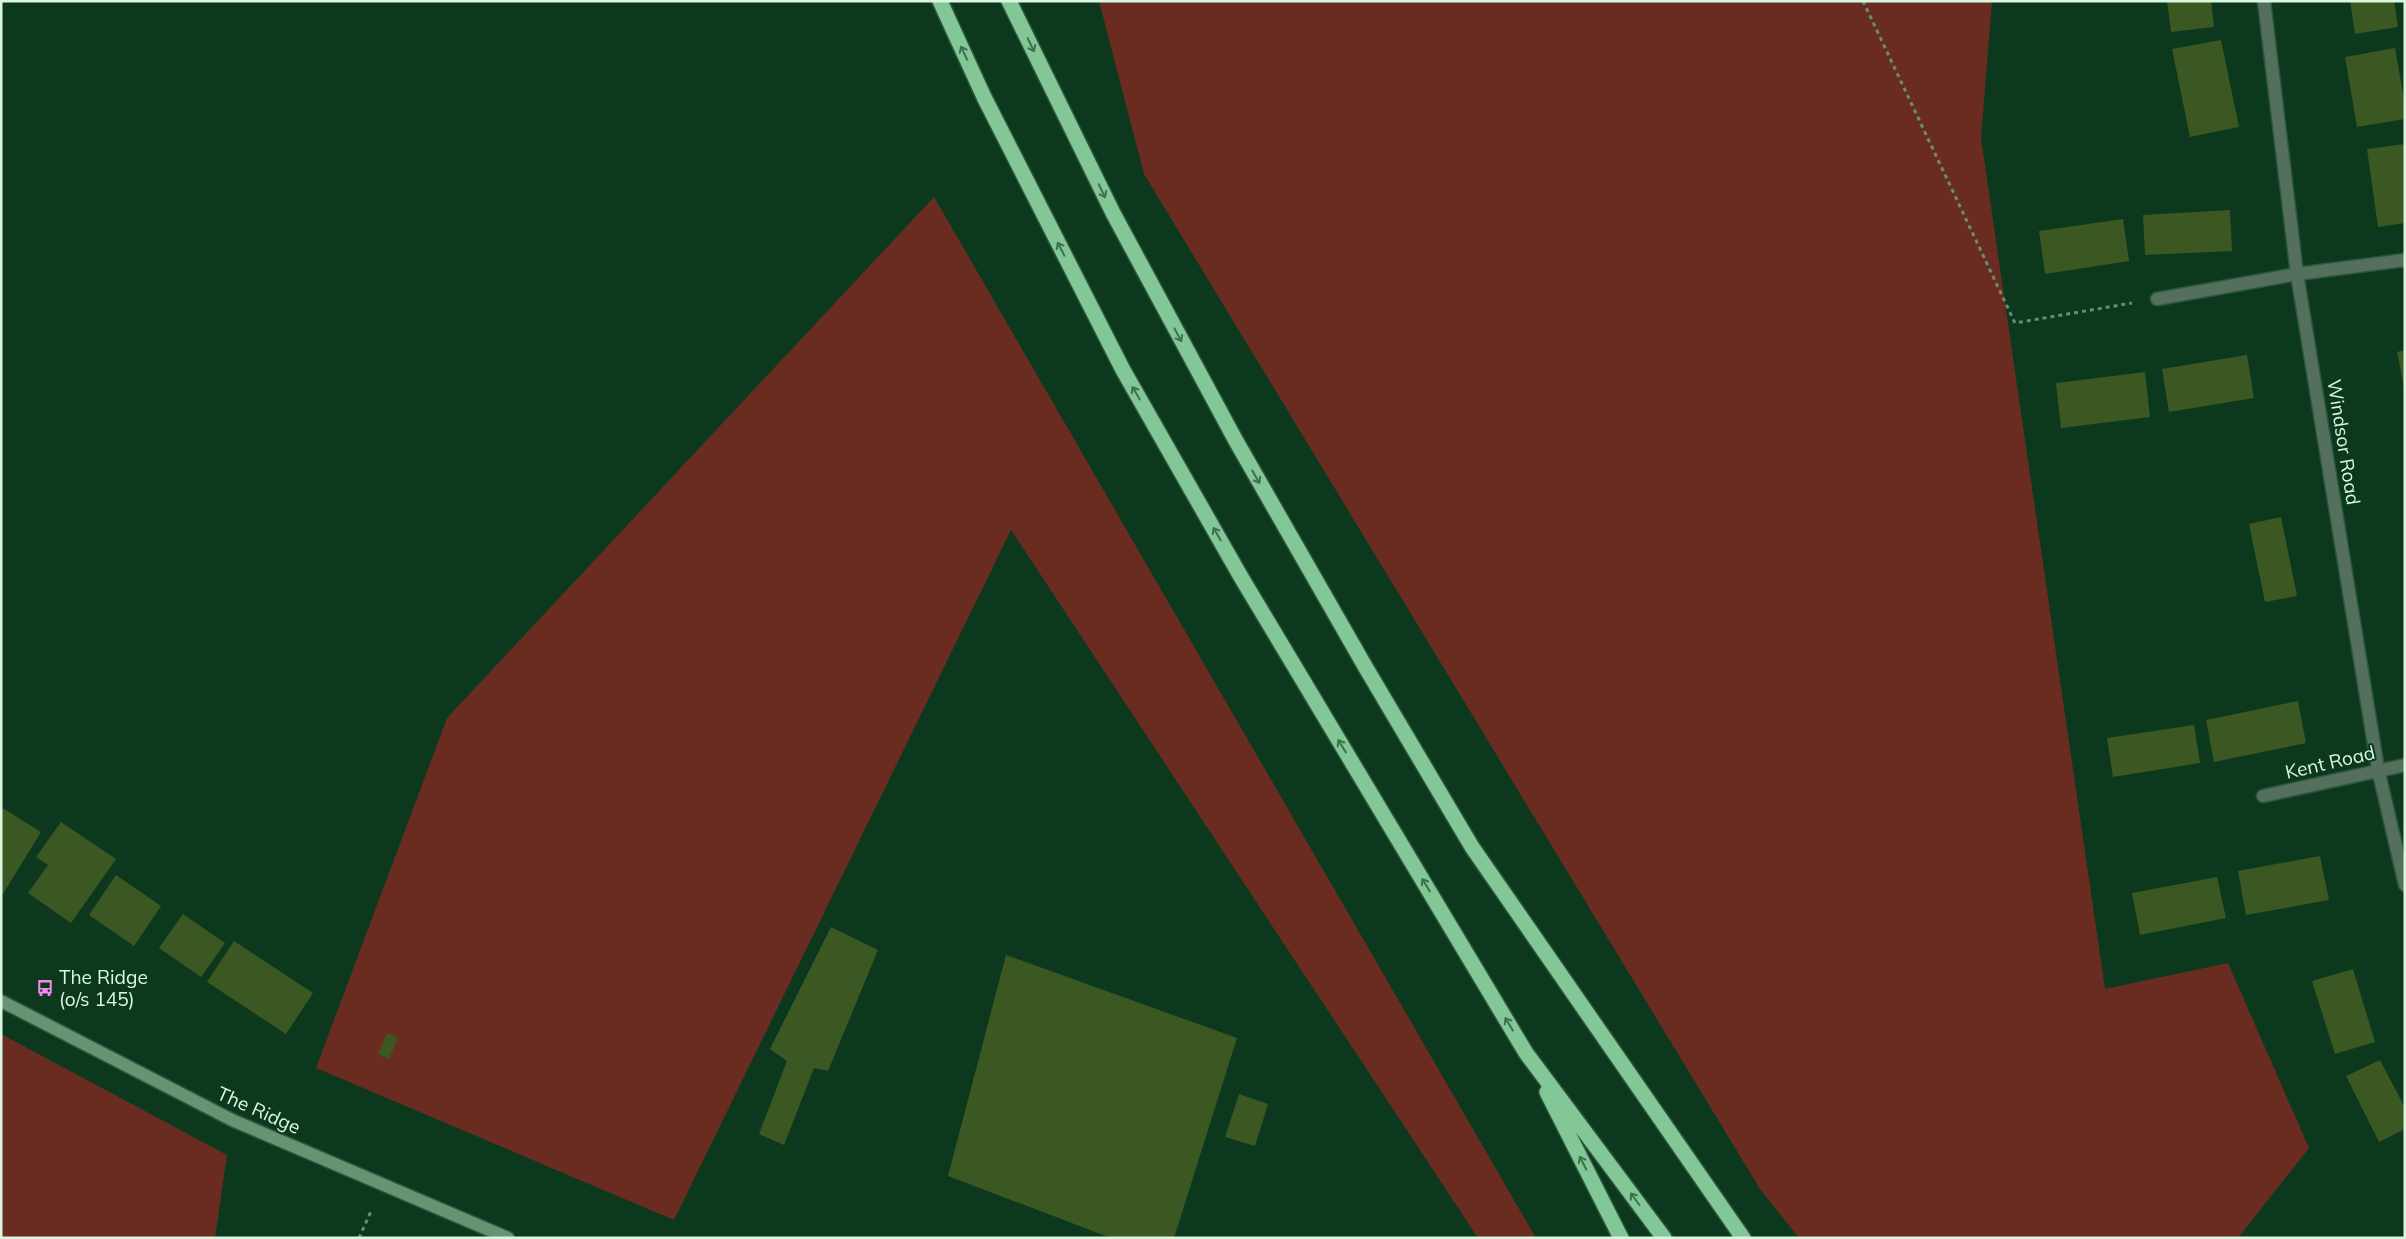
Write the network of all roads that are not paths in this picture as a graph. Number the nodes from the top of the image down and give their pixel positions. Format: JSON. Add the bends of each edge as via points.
{"nodes":[{"id":1,"x":940,"y":1,"type":"edge"},
{"id":2,"x":1010,"y":1,"type":"edge"},
{"id":3,"x":2264,"y":1,"type":"edge"},
{"id":4,"x":2405,"y":260,"type":"edge"},
{"id":5,"x":2297,"y":274,"type":"junction"},
{"id":6,"x":2157,"y":299,"type":"road end"},
{"id":7,"x":2405,"y":765,"type":"edge"},
{"id":8,"x":2378,"y":769,"type":"junction"},
{"id":9,"x":2263,"y":796,"type":"dead end"},
{"id":10,"x":2405,"y":885,"type":"edge"},
{"id":11,"x":1,"y":1001,"type":"edge"},
{"id":12,"x":1526,"y":1053,"type":"junction"},
{"id":13,"x":508,"y":1238,"type":"edge"},
{"id":14,"x":1621,"y":1238,"type":"edge"},
{"id":15,"x":1664,"y":1238,"type":"edge"},
{"id":16,"x":1743,"y":1238,"type":"edge"}],
"edges":[{"from":12,"to":1,"type":"highway","one_way":true,"via":[[1240,577],[1123,370],[984,97]]},
{"from":2,"to":16,"type":"highway","one_way":true,"via":[[1118,222],[1236,441],[1366,668],[1472,846]]},
{"from":3,"to":5,"type":"street","name":"Windsor Road"},
{"from":4,"to":5,"type":"street"},
{"from":5,"to":6,"type":"street"},
{"from":5,"to":8,"type":"street","name":"Windsor Road"},
{"from":7,"to":8,"type":"street","name":"Kent Road"},
{"from":8,"to":9,"type":"street","name":"Kent Road"},
{"from":8,"to":10,"type":"street","name":"Windsor Road"},
{"from":11,"to":13,"type":"main road","name":"The Ridge","via":[[232,1120]]},
{"from":14,"to":12,"type":"highway","one_way":true},
{"from":15,"to":12,"type":"highway","one_way":true}]}
